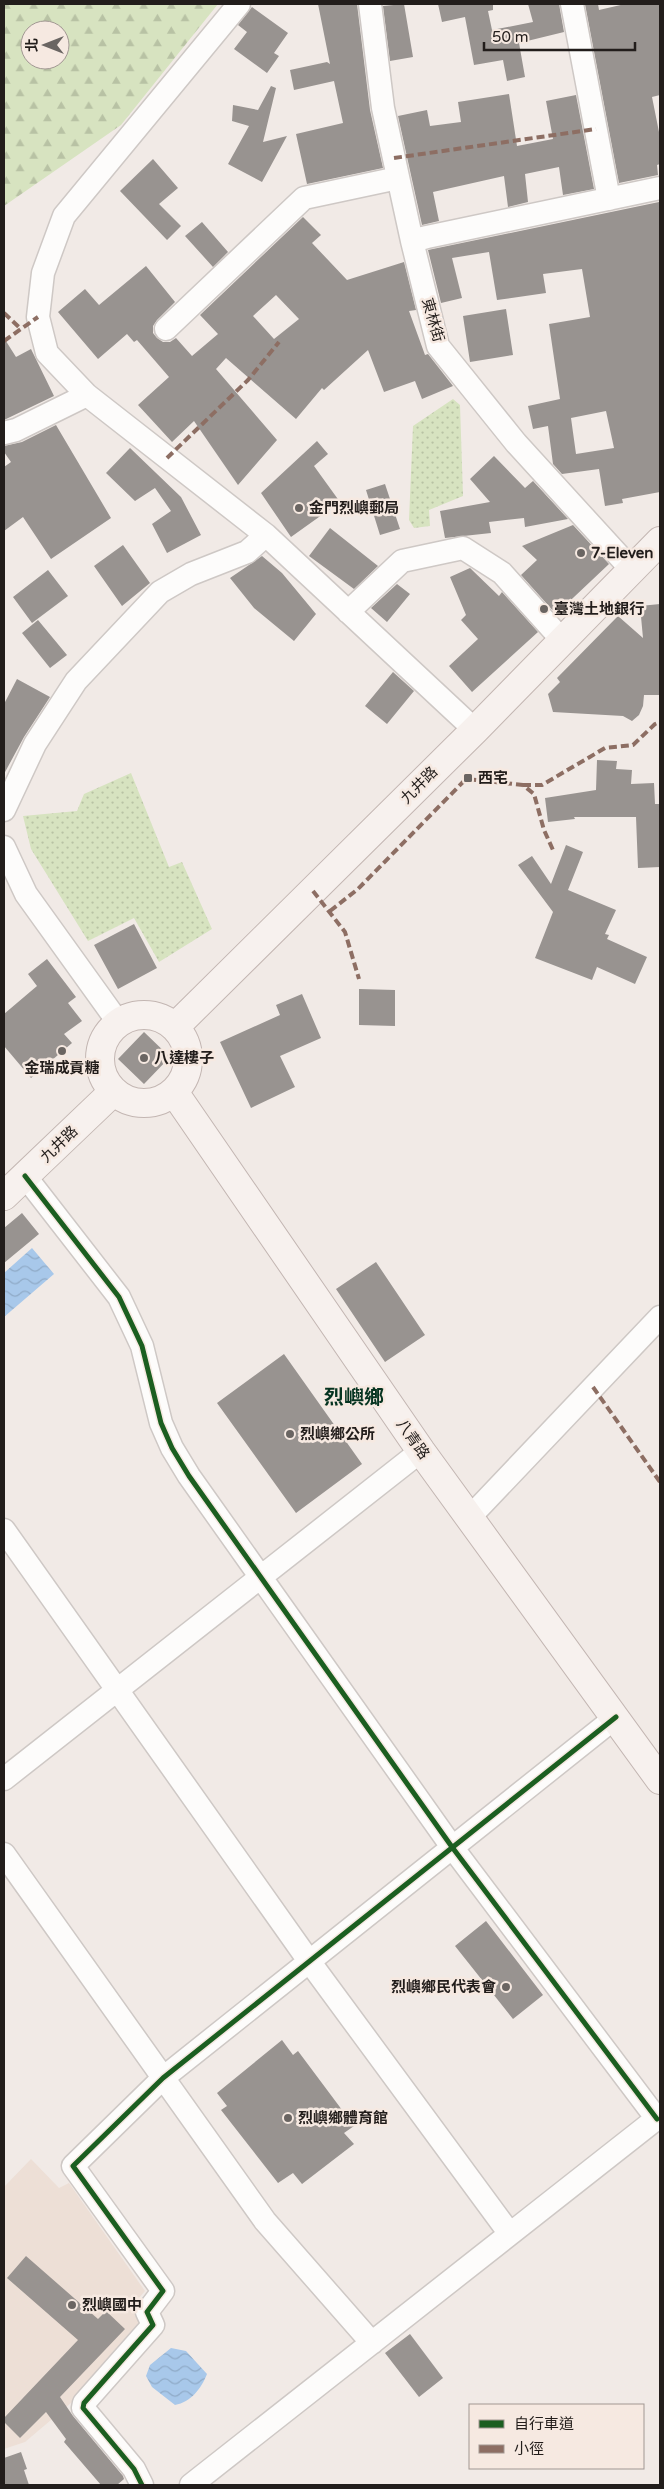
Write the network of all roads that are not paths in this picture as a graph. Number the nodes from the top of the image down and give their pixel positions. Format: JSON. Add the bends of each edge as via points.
{"nodes":[{"id":1,"x":239,"y":4,"type":"edge"},
{"id":2,"x":370,"y":4,"type":"edge"},
{"id":3,"x":572,"y":4,"type":"edge"},
{"id":4,"x":398,"y":178,"type":"junction"},
{"id":5,"x":660,"y":188,"type":"edge"},
{"id":6,"x":609,"y":199,"type":"junction"},
{"id":7,"x":412,"y":242,"type":"junction"},
{"id":8,"x":166,"y":329,"type":"dead end"},
{"id":9,"x":87,"y":395,"type":"junction"},
{"id":10,"x":4,"y":433,"type":"edge"},
{"id":11,"x":266,"y":536,"type":"junction"},
{"id":12,"x":660,"y":541,"type":"edge"},
{"id":13,"x":632,"y":570,"type":"junction"},
{"id":14,"x":348,"y":612,"type":"junction"},
{"id":15,"x":563,"y":641,"type":"junction"},
{"id":16,"x":475,"y":730,"type":"junction"},
{"id":17,"x":4,"y":810,"type":"edge"},
{"id":18,"x":4,"y":847,"type":"edge"},
{"id":19,"x":4,"y":884,"type":"edge"},
{"id":20,"x":26,"y":894,"type":"junction"},
{"id":21,"x":118,"y":1022,"type":"junction"},
{"id":22,"x":175,"y":1027,"type":"junction"},
{"id":23,"x":114,"y":1091,"type":"junction"},
{"id":24,"x":174,"y":1092,"type":"junction"},
{"id":25,"x":25,"y":1176,"type":"junction"},
{"id":26,"x":4,"y":1196,"type":"edge"},
{"id":27,"x":660,"y":1317,"type":"edge"},
{"id":28,"x":421,"y":1451,"type":"junction"},
{"id":29,"x":470,"y":1518,"type":"junction"},
{"id":30,"x":4,"y":1530,"type":"edge"},
{"id":31,"x":260,"y":1578,"type":"junction"},
{"id":32,"x":118,"y":1689,"type":"junction"},
{"id":33,"x":616,"y":1717,"type":"junction"},
{"id":34,"x":4,"y":1780,"type":"edge"},
{"id":35,"x":660,"y":1780,"type":"edge"},
{"id":36,"x":452,"y":1847,"type":"junction"},
{"id":37,"x":4,"y":1854,"type":"edge"},
{"id":38,"x":309,"y":1961,"type":"junction"},
{"id":39,"x":163,"y":2078,"type":"junction"},
{"id":40,"x":658,"y":2118,"type":"edge"},
{"id":41,"x":510,"y":2234,"type":"junction"},
{"id":42,"x":372,"y":2343,"type":"junction"},
{"id":43,"x":142,"y":2485,"type":"edge"},
{"id":44,"x":191,"y":2485,"type":"edge"}],
"edges":[{"from":1,"to":9,"type":"street","via":[[64,216],[43,273],[38,317],[47,353]]},
{"from":2,"to":4,"type":"street","name":"東林街","via":[[383,108]]},
{"from":3,"to":6,"type":"street"},
{"from":4,"to":7,"type":"street","name":"東林街"},
{"from":4,"to":8,"type":"street","via":[[304,198]]},
{"from":5,"to":6,"type":"street"},
{"from":6,"to":7,"type":"street","via":[[427,236]]},
{"from":7,"to":13,"type":"street","name":"東林街","via":[[438,346],[516,443]]},
{"from":9,"to":10,"type":"street"},
{"from":9,"to":11,"type":"street"},
{"from":11,"to":14,"type":"street"},
{"from":11,"to":17,"type":"street","via":[[247,552],[191,574],[160,592],[76,681],[35,744]]},
{"from":12,"to":13,"type":"main road","name":"九井路"},
{"from":13,"to":15,"type":"main road","name":"九井路"},
{"from":14,"to":15,"type":"street","via":[[402,561],[463,548],[502,573]]},
{"from":14,"to":16,"type":"street"},
{"from":15,"to":16,"type":"main road","name":"九井路"},
{"from":16,"to":22,"type":"main road","name":"九井路"},
{"from":18,"to":20,"type":"street"},
{"from":19,"to":20,"type":"street"},
{"from":20,"to":21,"type":"street"},
{"from":21,"to":22,"type":"main road","via":[[141,1014],[160,1017]]},
{"from":21,"to":23,"type":"main road","via":[[106,1037],[100,1056],[100,1068]]},
{"from":22,"to":24,"type":"main road","via":[[184,1039],[188,1053],[183,1080]]},
{"from":23,"to":24,"type":"main road","via":[[137,1103],[150,1103]]},
{"from":23,"to":25,"type":"main road","name":"九井路"},
{"from":24,"to":28,"type":"main road","name":"八青路"},
{"from":25,"to":26,"type":"main road","name":"九井路"},
{"from":25,"to":31,"type":"street","via":[[119,1297],[142,1346],[161,1423],[172,1448]]},
{"from":27,"to":29,"type":"street"},
{"from":28,"to":29,"type":"main road","name":"八青路"},
{"from":28,"to":31,"type":"street"},
{"from":29,"to":33,"type":"main road","name":"八青路"},
{"from":30,"to":32,"type":"street"},
{"from":31,"to":32,"type":"street"},
{"from":31,"to":36,"type":"street"},
{"from":32,"to":34,"type":"street"},
{"from":32,"to":38,"type":"street"},
{"from":33,"to":35,"type":"main road","name":"八青路"},
{"from":33,"to":36,"type":"street"},
{"from":36,"to":38,"type":"street"},
{"from":36,"to":40,"type":"street"},
{"from":37,"to":39,"type":"street"},
{"from":38,"to":39,"type":"street"},
{"from":38,"to":41,"type":"street"},
{"from":39,"to":42,"type":"street","via":[[265,2221]]},
{"from":39,"to":43,"type":"street","via":[[73,2166],[163,2290],[147,2312],[153,2325],[83,2408],[134,2469]]},
{"from":40,"to":41,"type":"street"},
{"from":41,"to":42,"type":"street"},
{"from":42,"to":44,"type":"street"}]}
